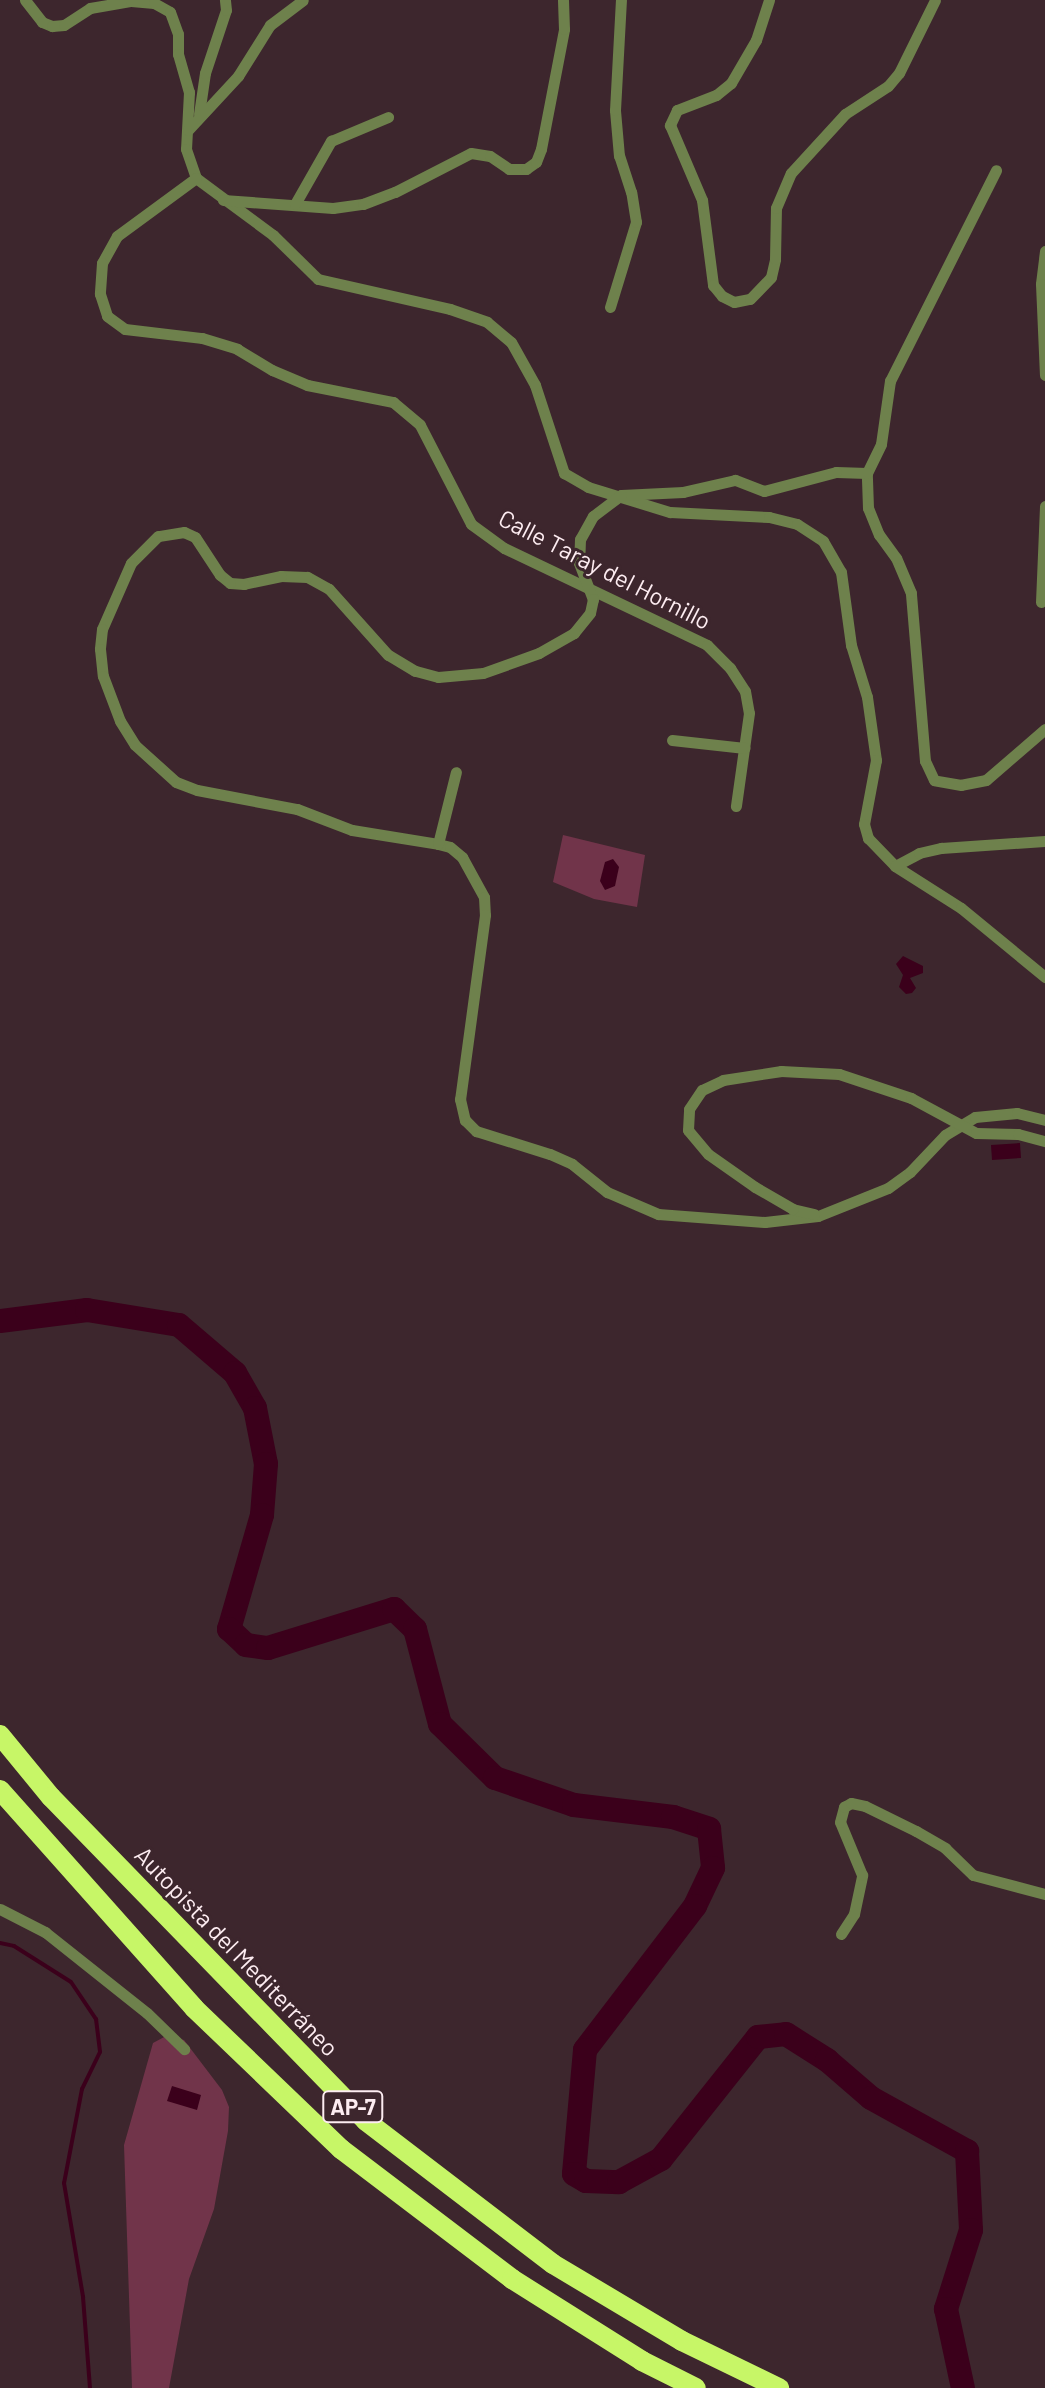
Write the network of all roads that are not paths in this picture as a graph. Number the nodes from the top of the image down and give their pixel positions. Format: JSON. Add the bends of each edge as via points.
{"nodes":[{"id":1,"x":25,"y":0,"type":"edge"},
{"id":2,"x":225,"y":0,"type":"edge"},
{"id":3,"x":303,"y":0,"type":"edge"},
{"id":4,"x":563,"y":0,"type":"edge"},
{"id":5,"x":621,"y":0,"type":"edge"},
{"id":6,"x":769,"y":0,"type":"edge"},
{"id":7,"x":935,"y":0,"type":"edge"},
{"id":8,"x":199,"y":115,"type":"junction"},
{"id":9,"x":388,"y":117,"type":"dead end"},
{"id":10,"x":187,"y":131,"type":"junction"},
{"id":11,"x":996,"y":170,"type":"dead end"},
{"id":12,"x":196,"y":178,"type":"junction"},
{"id":13,"x":223,"y":200,"type":"junction"},
{"id":14,"x":295,"y":204,"type":"junction"},
{"id":15,"x":1045,"y":251,"type":"edge"},
{"id":16,"x":610,"y":307,"type":"dead end"},
{"id":17,"x":1045,"y":375,"type":"edge"},
{"id":18,"x":867,"y":473,"type":"junction"},
{"id":19,"x":621,"y":495,"type":"junction"},
{"id":20,"x":1045,"y":506,"type":"edge"},
{"id":21,"x":589,"y":586,"type":"junction"},
{"id":22,"x":1041,"y":602,"type":"dead end"},
{"id":23,"x":1045,"y":729,"type":"edge"},
{"id":24,"x":672,"y":740,"type":"dead end"},
{"id":25,"x":745,"y":748,"type":"junction"},
{"id":26,"x":456,"y":772,"type":"dead end"},
{"id":27,"x":736,"y":806,"type":"dead end"},
{"id":28,"x":1045,"y":841,"type":"edge"},
{"id":29,"x":438,"y":844,"type":"junction"},
{"id":30,"x":895,"y":866,"type":"junction"},
{"id":31,"x":1045,"y":977,"type":"edge"},
{"id":32,"x":1045,"y":1120,"type":"edge"},
{"id":33,"x":962,"y":1123,"type":"junction"},
{"id":34,"x":1045,"y":1141,"type":"edge"},
{"id":35,"x":818,"y":1216,"type":"junction"},
{"id":36,"x":0,"y":1735,"type":"edge"},
{"id":37,"x":0,"y":1790,"type":"edge"},
{"id":38,"x":1045,"y":1894,"type":"edge"},
{"id":39,"x":0,"y":1909,"type":"edge"},
{"id":40,"x":841,"y":1934,"type":"dead end"},
{"id":41,"x":184,"y":2049,"type":"dead end"},
{"id":42,"x":696,"y":2388,"type":"edge"},
{"id":43,"x":779,"y":2388,"type":"edge"}],
"edges":[{"from":1,"to":10,"type":"street","via":[[42,22],[52,26],[64,25],[90,8],[131,1],[154,3],[170,12],[189,92]]},
{"from":2,"to":8,"type":"street"},
{"from":3,"to":8,"type":"street","via":[[270,25],[238,76]]},
{"from":4,"to":14,"type":"street","via":[[557,79],[536,162],[521,172],[471,153],[363,204]]},
{"from":5,"to":16,"type":"street","via":[[615,110],[619,156],[636,222]]},
{"from":6,"to":7,"type":"street","via":[[756,40],[731,83],[716,95],[677,110],[670,125],[702,200],[713,285],[734,302],[750,299],[771,277],[776,208],[791,173],[845,114],[899,73]]},
{"from":8,"to":10,"type":"street"},
{"from":9,"to":14,"type":"street","via":[[331,141]]},
{"from":10,"to":12,"type":"street","via":[[188,162]]},
{"from":11,"to":18,"type":"street","via":[[890,381],[881,444]]},
{"from":12,"to":13,"type":"street"},
{"from":12,"to":21,"type":"street","name":"Calle Taray del Hornillo","via":[[117,236],[102,263],[100,294],[107,316],[125,329],[202,338],[237,349],[307,385],[393,402],[420,425],[471,524],[504,548]]},
{"from":13,"to":14,"type":"street"},
{"from":13,"to":19,"type":"street","via":[[273,235],[318,279],[487,322],[511,342],[535,385],[564,473],[588,487]]},
{"from":15,"to":17,"type":"street"},
{"from":18,"to":19,"type":"street","via":[[836,472],[764,491],[735,480],[683,492]]},
{"from":18,"to":23,"type":"street","via":[[868,508],[911,593],[925,761],[934,780],[961,785],[986,780]]},
{"from":19,"to":21,"type":"street","via":[[593,516],[580,539],[579,563]]},
{"from":19,"to":30,"type":"street","via":[[670,512],[769,517],[797,524],[823,541],[841,572],[851,645],[867,697],[876,760],[864,824],[868,838]]},
{"from":20,"to":22,"type":"street"},
{"from":21,"to":25,"type":"street","name":"Calle Taray del Hornillo","via":[[707,645],[730,668],[745,691]]},
{"from":21,"to":29,"type":"street","via":[[590,613],[574,633],[539,653],[483,673],[438,677],[388,655],[329,589],[307,577],[230,583],[195,537],[184,532],[158,536],[131,563],[102,629],[103,676],[135,745],[176,782],[197,790],[297,809],[352,830]]},
{"from":24,"to":25,"type":"street"},
{"from":25,"to":27,"type":"street","name":"Calle Taray del Hornillo"},
{"from":26,"to":29,"type":"street"},
{"from":28,"to":30,"type":"street","via":[[941,848]]},
{"from":29,"to":35,"type":"street","via":[[462,857],[484,897],[460,1099],[465,1120],[489,1137],[572,1164],[607,1192],[658,1214],[765,1222]]},
{"from":30,"to":31,"type":"street","via":[[961,908]]},
{"from":32,"to":33,"type":"street","via":[[1017,1113]]},
{"from":33,"to":34,"type":"street","via":[[976,1133]]},
{"from":33,"to":35,"type":"street","via":[[888,1188]]},
{"from":33,"to":35,"type":"street","via":[[911,1098],[839,1074],[781,1071],[723,1080],[702,1090],[689,1109],[688,1130],[708,1154],[793,1209]]},
{"from":36,"to":43,"type":"highway","name":"Autopista del Mediterráneo","number":"AP-7","via":[[51,1797],[366,2121],[553,2264],[682,2341]]},
{"from":37,"to":42,"type":"highway","number":"AP-7","via":[[194,2008],[341,2149],[512,2279],[642,2361]]},
{"from":38,"to":40,"type":"street","via":[[973,1875],[945,1848],[851,1803],[844,1807],[840,1822],[862,1875],[854,1914]]},
{"from":39,"to":41,"type":"street","via":[[55,1939]]}]}
